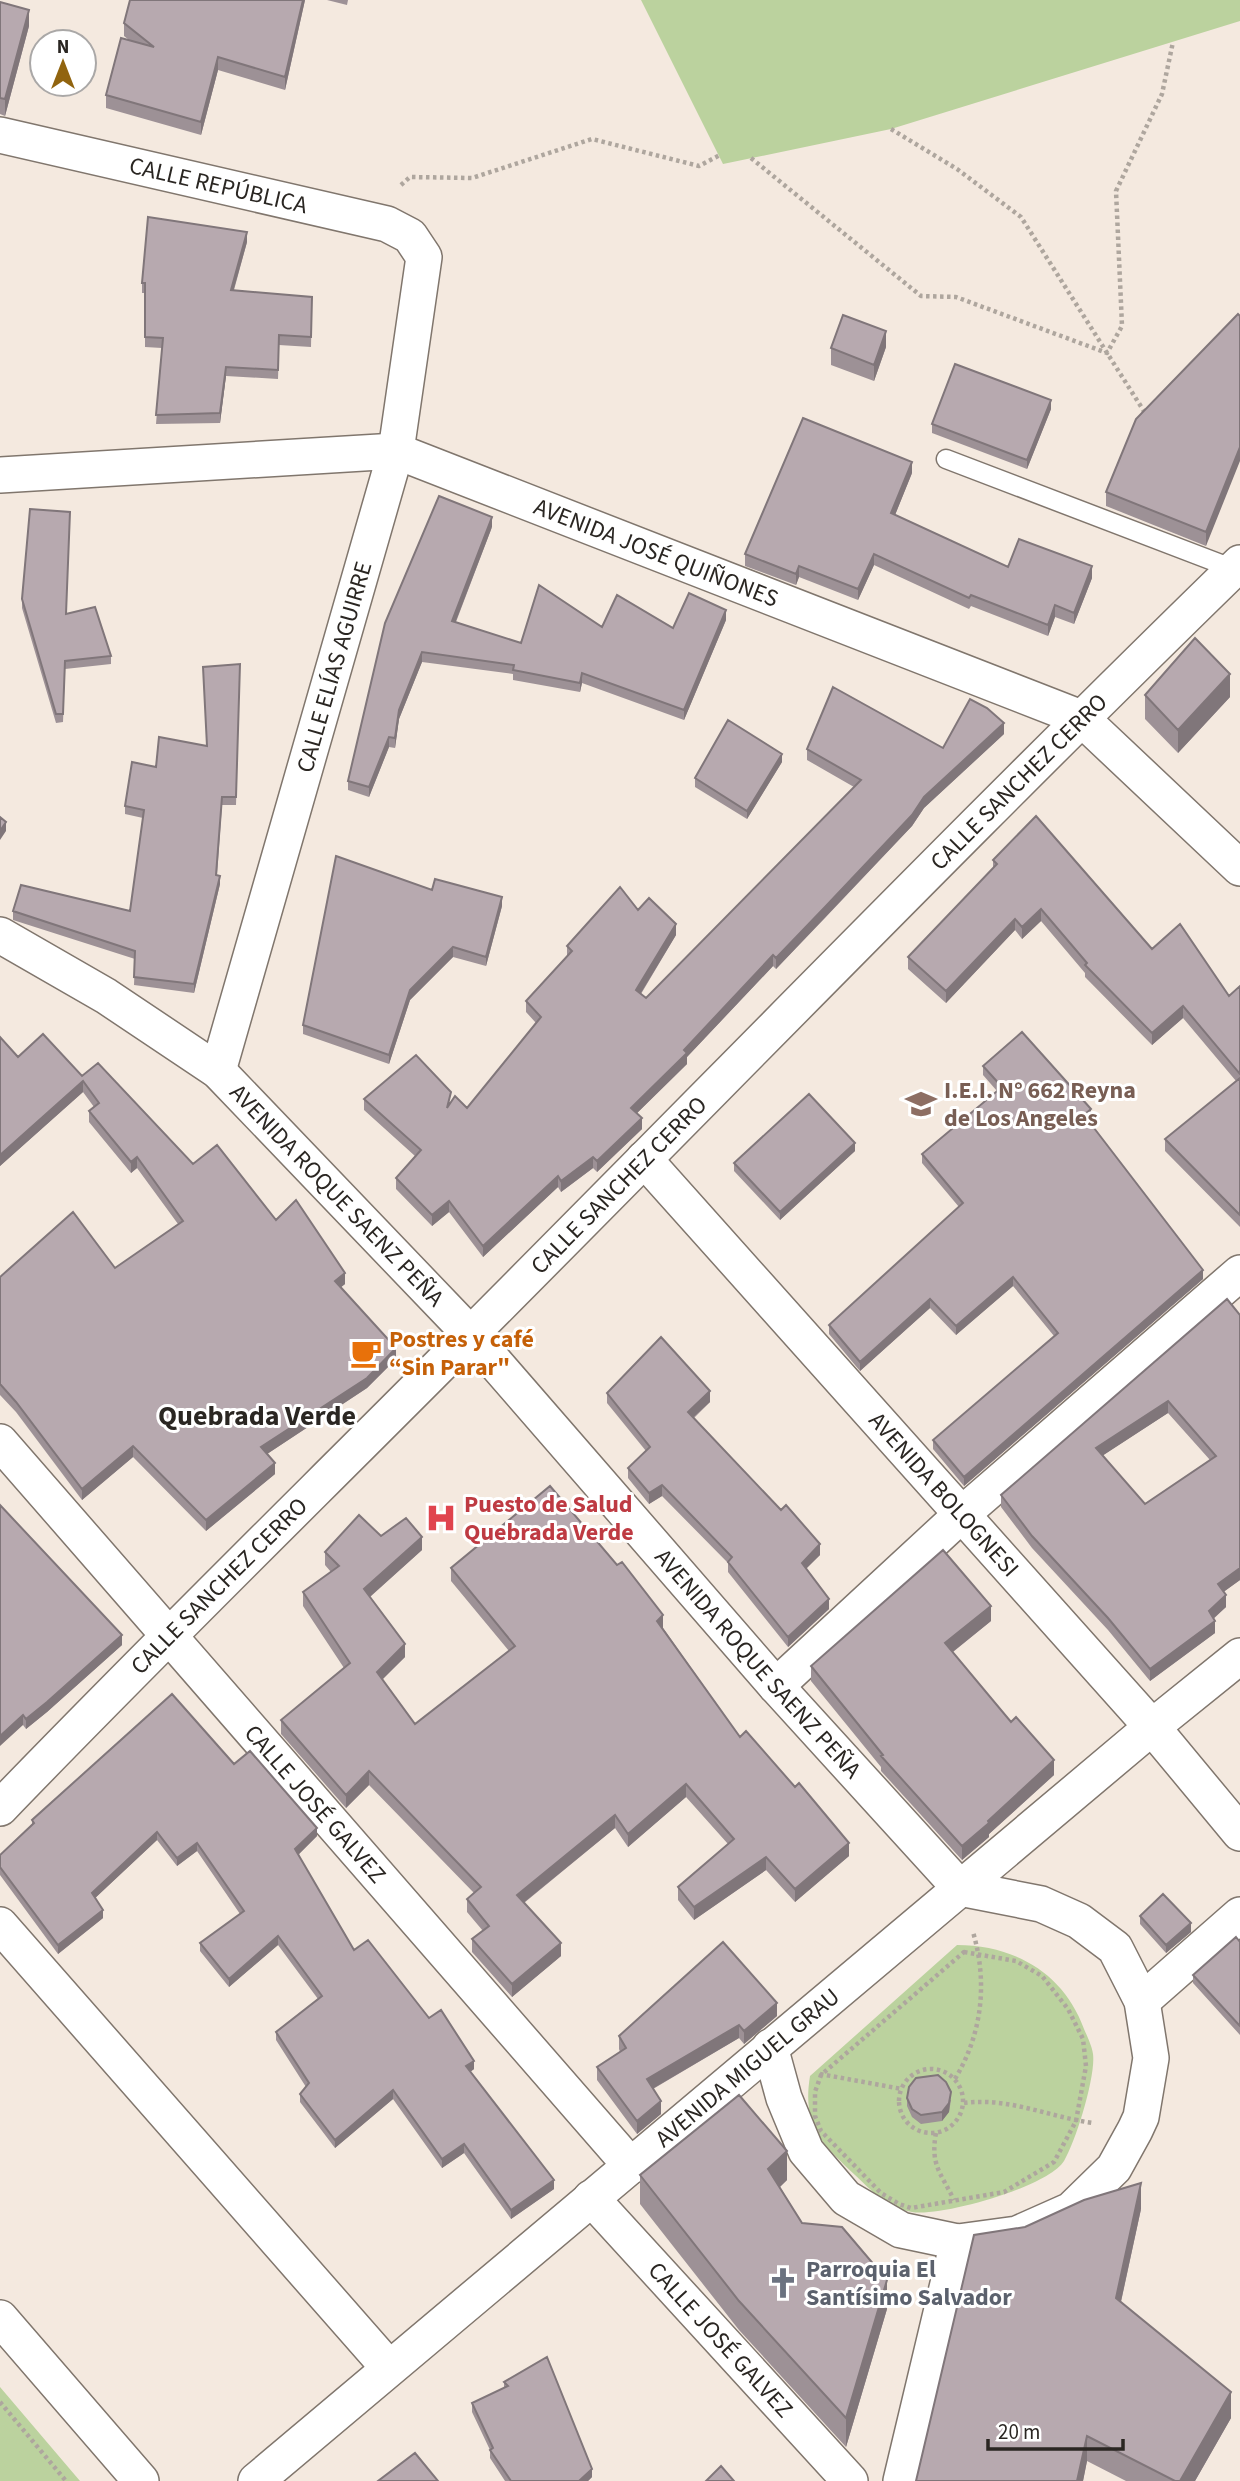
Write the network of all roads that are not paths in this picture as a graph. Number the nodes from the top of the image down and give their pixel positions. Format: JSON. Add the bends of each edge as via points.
{"nodes":[{"id":1,"x":0,"y":135,"type":"edge"},
{"id":2,"x":424,"y":257,"type":"joint"},
{"id":3,"x":396,"y":451,"type":"junction"},
{"id":4,"x":946,"y":459,"type":"dead end"},
{"id":5,"x":0,"y":475,"type":"edge"},
{"id":6,"x":1237,"y":566,"type":"edge"},
{"id":7,"x":1081,"y":718,"type":"junction"},
{"id":8,"x":1240,"y":868,"type":"edge"},
{"id":9,"x":0,"y":935,"type":"edge"},
{"id":10,"x":218,"y":1071,"type":"junction"},
{"id":11,"x":644,"y":1160,"type":"junction"},
{"id":12,"x":1240,"y":1273,"type":"edge"},
{"id":13,"x":471,"y":1335,"type":"junction"},
{"id":14,"x":0,"y":1442,"type":"edge"},
{"id":15,"x":961,"y":1515,"type":"junction"},
{"id":16,"x":167,"y":1635,"type":"junction"},
{"id":17,"x":1240,"y":1656,"type":"edge"},
{"id":18,"x":776,"y":1686,"type":"junction"},
{"id":19,"x":1152,"y":1727,"type":"junction"},
{"id":20,"x":0,"y":1808,"type":"edge"},
{"id":21,"x":1240,"y":1833,"type":"edge"},
{"id":22,"x":960,"y":1888,"type":"junction"},
{"id":23,"x":1240,"y":1915,"type":"edge"},
{"id":24,"x":0,"y":1925,"type":"edge"},
{"id":25,"x":1142,"y":2001,"type":"junction"},
{"id":26,"x":771,"y":2047,"type":"junction"},
{"id":27,"x":631,"y":2165,"type":"junction"},
{"id":28,"x":591,"y":2199,"type":"junction"},
{"id":29,"x":958,"y":2242,"type":"junction"},
{"id":30,"x":0,"y":2318,"type":"edge"},
{"id":31,"x":389,"y":2368,"type":"junction"},
{"id":32,"x":141,"y":2481,"type":"edge"},
{"id":33,"x":256,"y":2481,"type":"edge"},
{"id":34,"x":850,"y":2481,"type":"edge"},
{"id":35,"x":901,"y":2481,"type":"edge"}],
"edges":[{"from":1,"to":2,"type":"street","name":"CALLE REPÚBLICA","via":[[387,224],[410,236]]},
{"from":2,"to":3,"type":"street","name":"CALLE ELÍAS AGUIRRE"},
{"from":3,"to":5,"type":"street","name":"AVENIDA JOSÉ QUIÑONES"},
{"from":3,"to":7,"type":"street","name":"AVENIDA JOSÉ QUIÑONES"},
{"from":3,"to":10,"type":"street","name":"CALLE ELÍAS AGUIRRE"},
{"from":4,"to":6,"type":"lane"},
{"from":6,"to":7,"type":"street","name":"CALLE SANCHEZ CERRO"},
{"from":7,"to":8,"type":"street","name":"AVENIDA JOSÉ QUIÑONES"},
{"from":7,"to":11,"type":"street","name":"CALLE SANCHEZ CERRO"},
{"from":9,"to":10,"type":"street","name":"AVENIDA ROQUE SAENZ PEÑA","via":[[106,996]]},
{"from":10,"to":13,"type":"street","name":"AVENIDA ROQUE SAENZ PEÑA"},
{"from":11,"to":13,"type":"street","name":"CALLE SANCHEZ CERRO"},
{"from":11,"to":15,"type":"street","name":"AVENIDA BOLOGNESI"},
{"from":12,"to":15,"type":"street"},
{"from":13,"to":16,"type":"street","name":"CALLE SANCHEZ CERRO"},
{"from":13,"to":18,"type":"street","name":"AVENIDA ROQUE SAENZ PEÑA"},
{"from":14,"to":16,"type":"street","name":"CALLE JOSÉ GALVEZ"},
{"from":15,"to":18,"type":"street"},
{"from":15,"to":19,"type":"street","name":"AVENIDA BOLOGNESI"},
{"from":16,"to":20,"type":"street","name":"CALLE SANCHEZ CERRO"},
{"from":16,"to":27,"type":"street","name":"CALLE JOSÉ GALVEZ"},
{"from":17,"to":19,"type":"street","name":"AVENIDA MIGUEL GRAU"},
{"from":18,"to":22,"type":"street","name":"AVENIDA ROQUE SAENZ PEÑA"},
{"from":19,"to":21,"type":"street","name":"AVENIDA BOLOGNESI"},
{"from":19,"to":22,"type":"street","name":"AVENIDA MIGUEL GRAU"},
{"from":22,"to":25,"type":"street","via":[[1041,1904],[1079,1921],[1115,1948]]},
{"from":22,"to":26,"type":"street","name":"AVENIDA MIGUEL GRAU"},
{"from":23,"to":25,"type":"street"},
{"from":24,"to":31,"type":"street"},
{"from":25,"to":29,"type":"street","via":[[1151,2059],[1141,2117],[1114,2168],[1071,2210],[1017,2234]]},
{"from":26,"to":27,"type":"street","name":"AVENIDA MIGUEL GRAU"},
{"from":26,"to":29,"type":"street","via":[[784,2098],[806,2151],[846,2199],[901,2230]]},
{"from":27,"to":28,"type":"street","name":"AVENIDA MIGUEL GRAU"},
{"from":28,"to":31,"type":"street","name":"AVENIDA MIGUEL GRAU"},
{"from":28,"to":34,"type":"street","name":"CALLE JOSÉ GALVEZ"},
{"from":29,"to":35,"type":"street"},
{"from":30,"to":32,"type":"street"},
{"from":31,"to":33,"type":"street","name":"AVENIDA MIGUEL GRAU"}]}
